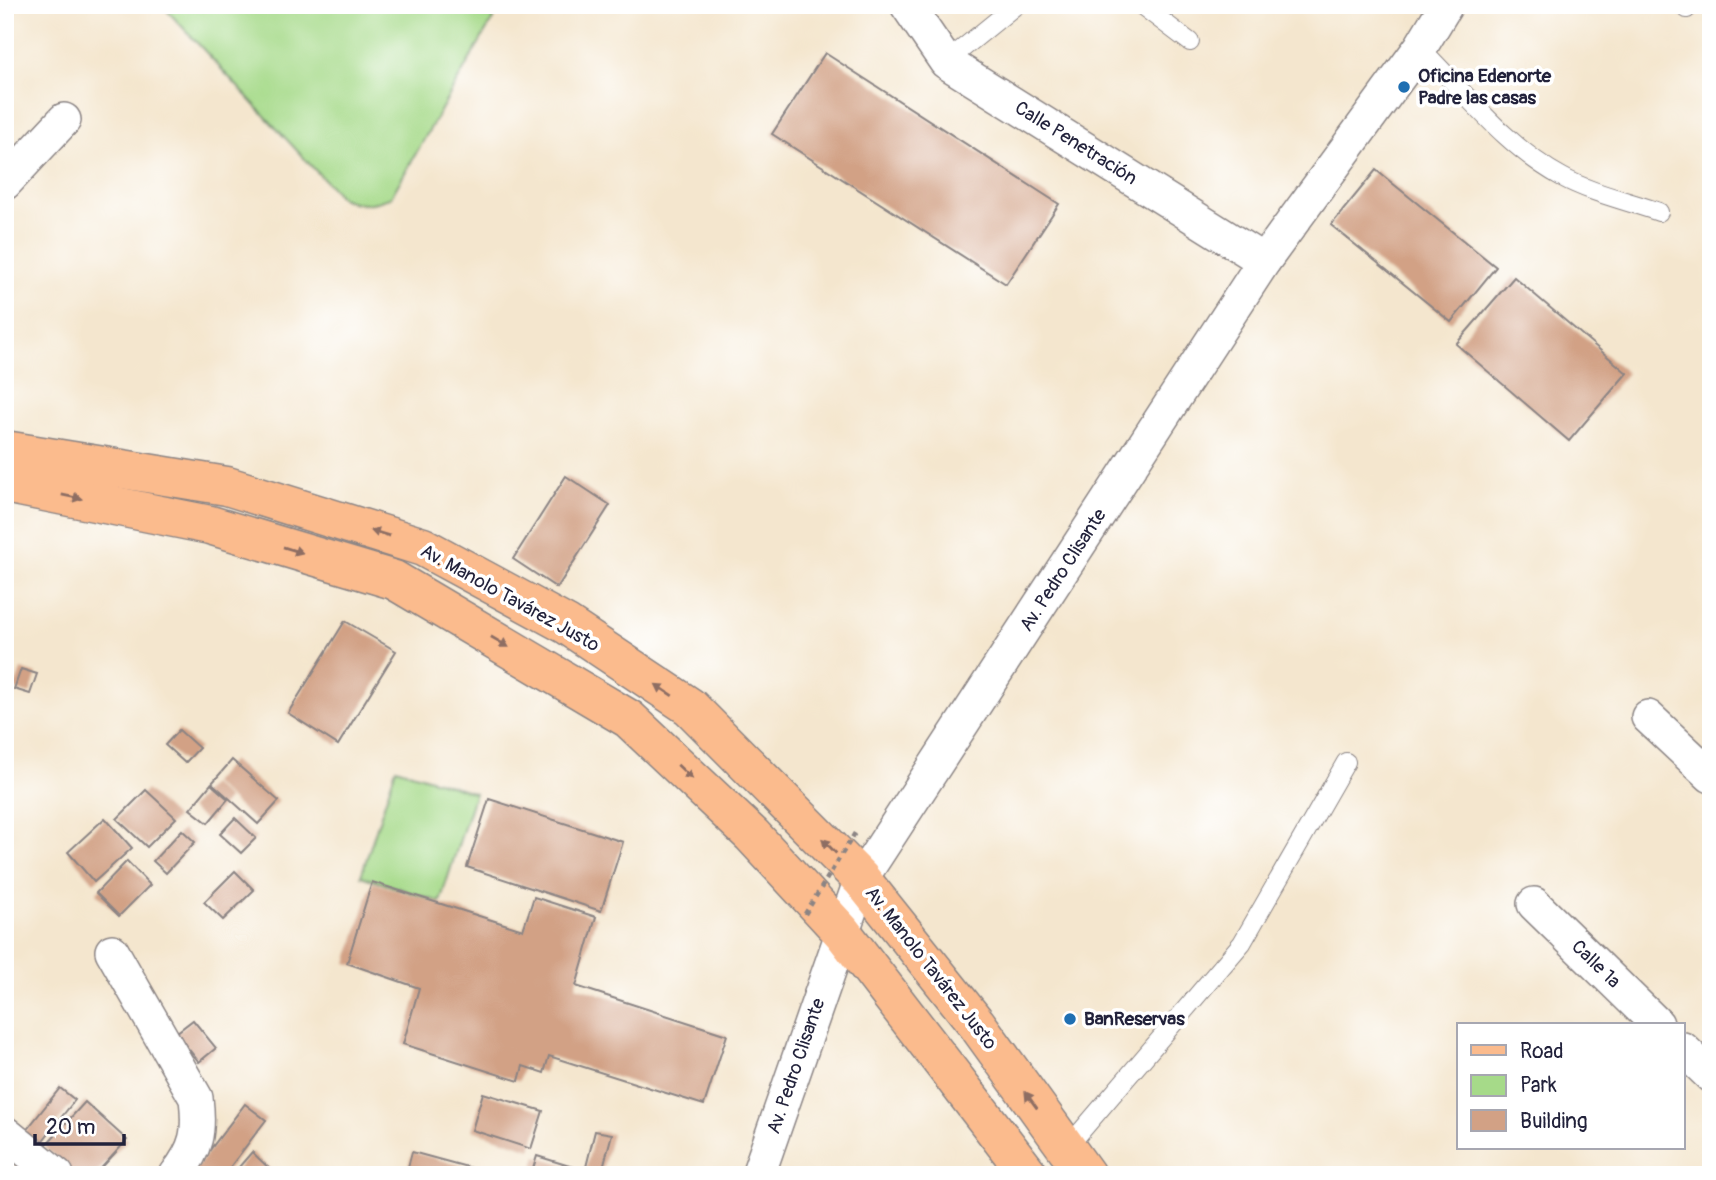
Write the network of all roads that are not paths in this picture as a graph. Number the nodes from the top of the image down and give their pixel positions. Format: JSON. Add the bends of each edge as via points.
{"nodes":[{"id":1,"x":907,"y":5,"type":"edge"},
{"id":2,"x":1016,"y":5,"type":"edge"},
{"id":3,"x":1141,"y":5,"type":"edge"},
{"id":4,"x":1446,"y":5,"type":"edge"},
{"id":5,"x":1191,"y":41,"type":"dead end"},
{"id":6,"x":1420,"y":48,"type":"junction"},
{"id":7,"x":946,"y":62,"type":"junction"},
{"id":8,"x":64,"y":120,"type":"dead end"},
{"id":9,"x":5,"y":183,"type":"edge"},
{"id":10,"x":1659,"y":212,"type":"dead end"},
{"id":11,"x":1264,"y":261,"type":"junction"},
{"id":12,"x":5,"y":450,"type":"edge"},
{"id":13,"x":5,"y":484,"type":"edge"},
{"id":14,"x":1648,"y":717,"type":"dead end"},
{"id":15,"x":1346,"y":762,"type":"dead end"},
{"id":16,"x":1711,"y":776,"type":"edge"},
{"id":17,"x":861,"y":879,"type":"junction"},
{"id":18,"x":1534,"y":904,"type":"dead end"},
{"id":19,"x":842,"y":932,"type":"junction"},
{"id":20,"x":112,"y":951,"type":"dead end"},
{"id":21,"x":1656,"y":1023,"type":"edge"},
{"id":22,"x":1684,"y":1050,"type":"edge"},
{"id":23,"x":1711,"y":1076,"type":"edge"},
{"id":24,"x":5,"y":1133,"type":"edge"},
{"id":25,"x":1076,"y":1162,"type":"edge"},
{"id":26,"x":57,"y":1175,"type":"edge"},
{"id":27,"x":176,"y":1175,"type":"edge"},
{"id":28,"x":758,"y":1175,"type":"edge"},
{"id":29,"x":1028,"y":1175,"type":"edge"}],
"edges":[{"from":1,"to":7,"type":"street","name":"Calle Penetración"},
{"from":2,"to":7,"type":"lane"},
{"from":3,"to":5,"type":"lane"},
{"from":4,"to":6,"type":"street","name":"Av. Pedro Clisante"},
{"from":6,"to":10,"type":"lane","via":[[1497,131],[1563,177]]},
{"from":6,"to":11,"type":"street","name":"Av. Pedro Clisante"},
{"from":7,"to":11,"type":"street","name":"Calle Penetración"},
{"from":8,"to":9,"type":"street"},
{"from":11,"to":17,"type":"street","name":"Av. Pedro Clisante"},
{"from":17,"to":12,"type":"main road","name":"Av. Manolo Tavárez Justo","one_way":true,"via":[[690,708],[567,625],[423,547],[227,486]]},
{"from":13,"to":19,"type":"main road","one_way":true,"via":[[210,525],[394,580],[629,719],[752,835]]},
{"from":14,"to":16,"type":"street"},
{"from":15,"to":25,"type":"lane","via":[[1242,943]]},
{"from":17,"to":19,"type":"street","name":"Av. Pedro Clisante"},
{"from":25,"to":17,"type":"main road","name":"Av. Manolo Tavárez Justo","one_way":true,"via":[[976,1023]]},
{"from":18,"to":21,"type":"street","name":"Calle 1ª"},
{"from":19,"to":28,"type":"street","name":"Av. Pedro Clisante"},
{"from":19,"to":29,"type":"main road"},
{"from":20,"to":27,"type":"street","via":[[196,1098],[199,1121],[193,1153]]},
{"from":22,"to":23,"type":"street"},
{"from":24,"to":26,"type":"street"}]}
